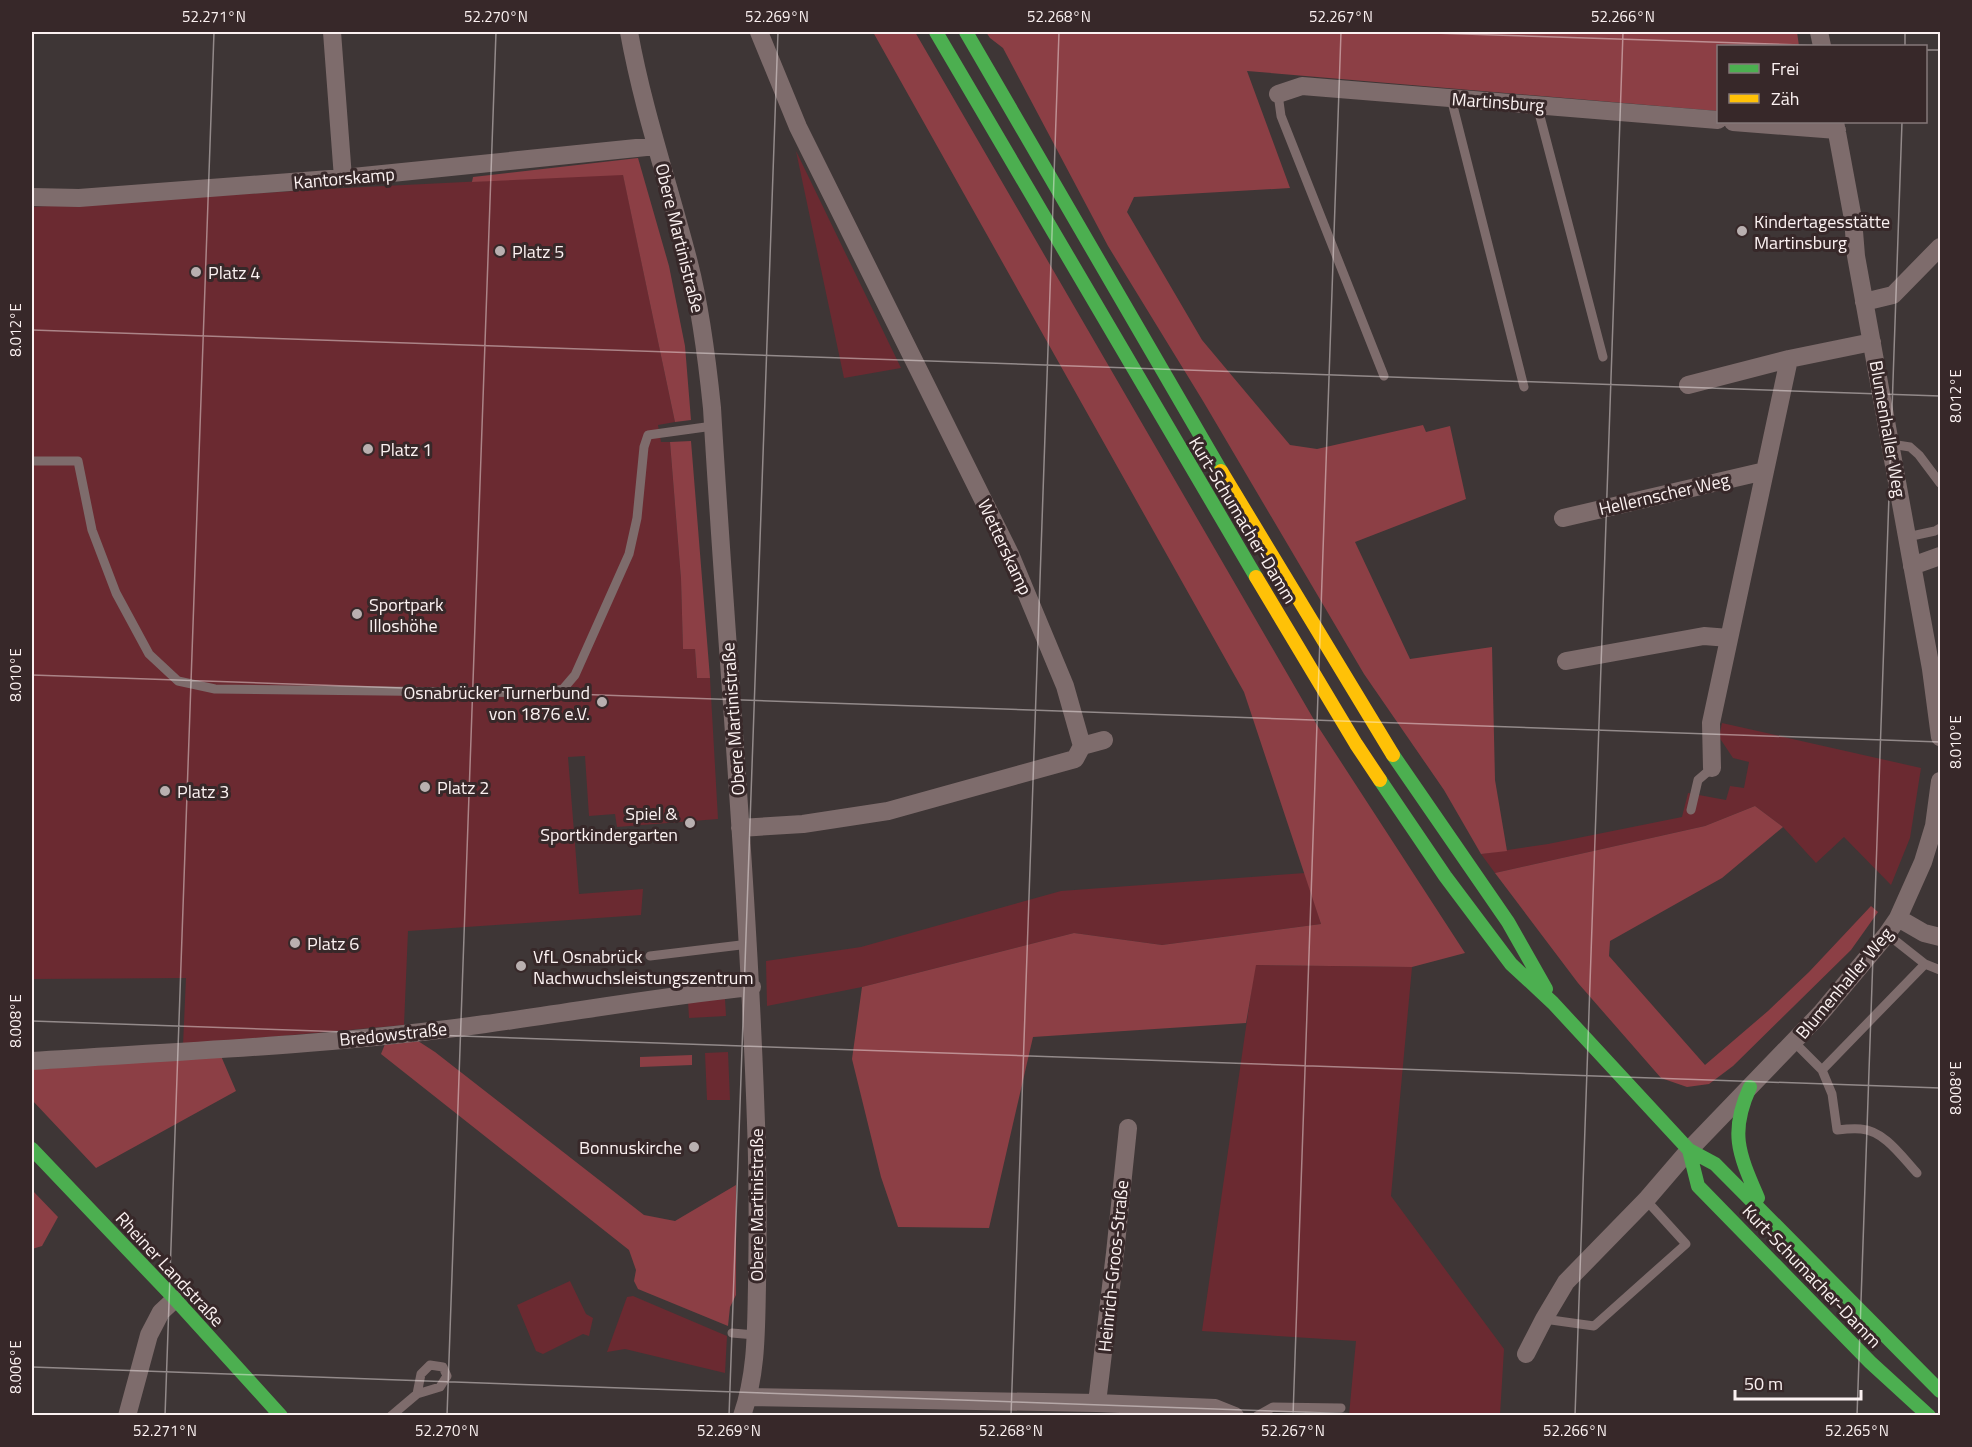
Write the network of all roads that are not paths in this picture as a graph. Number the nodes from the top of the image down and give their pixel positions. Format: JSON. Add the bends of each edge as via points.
{"nodes":[{"id":1,"x":332,"y":32,"type":"edge"},
{"id":2,"x":629,"y":32,"type":"edge"},
{"id":3,"x":759,"y":32,"type":"edge"},
{"id":4,"x":936,"y":32,"type":"edge"},
{"id":5,"x":966,"y":32,"type":"edge"},
{"id":6,"x":1278,"y":94,"type":"joint"},
{"id":7,"x":1451,"y":98,"type":"junction"},
{"id":8,"x":1537,"y":105,"type":"junction"},
{"id":9,"x":1717,"y":120,"type":"edge"},
{"id":10,"x":1759,"y":123,"type":"edge"},
{"id":11,"x":1836,"y":126,"type":"edge"},
{"id":12,"x":656,"y":146,"type":"junction"},
{"id":13,"x":344,"y":183,"type":"junction"},
{"id":14,"x":32,"y":197,"type":"edge"},
{"id":15,"x":1941,"y":247,"type":"edge"},
{"id":16,"x":1864,"y":302,"type":"junction"},
{"id":17,"x":1872,"y":342,"type":"junction"},
{"id":18,"x":1604,"y":357,"type":"dead end"},
{"id":19,"x":1789,"y":359,"type":"junction"},
{"id":20,"x":1384,"y":376,"type":"dead end"},
{"id":21,"x":1688,"y":385,"type":"dead end"},
{"id":22,"x":1524,"y":387,"type":"dead end"},
{"id":23,"x":713,"y":426,"type":"junction"},
{"id":24,"x":1891,"y":444,"type":"junction"},
{"id":25,"x":32,"y":461,"type":"edge"},
{"id":26,"x":1765,"y":471,"type":"junction"},
{"id":27,"x":1941,"y":483,"type":"edge"},
{"id":28,"x":1563,"y":518,"type":"dead end"},
{"id":29,"x":1941,"y":528,"type":"edge"},
{"id":30,"x":1907,"y":537,"type":"junction"},
{"id":31,"x":1941,"y":556,"type":"edge"},
{"id":32,"x":1912,"y":566,"type":"junction"},
{"id":33,"x":1729,"y":638,"type":"junction"},
{"id":34,"x":1566,"y":661,"type":"dead end"},
{"id":35,"x":1936,"y":668,"type":"edge"},
{"id":36,"x":1941,"y":737,"type":"edge"},
{"id":37,"x":1104,"y":740,"type":"dead end"},
{"id":38,"x":1082,"y":746,"type":"junction"},
{"id":39,"x":1712,"y":768,"type":"joint"},
{"id":40,"x":1941,"y":781,"type":"edge"},
{"id":41,"x":1691,"y":810,"type":"dead end"},
{"id":42,"x":1937,"y":826,"type":"edge"},
{"id":43,"x":740,"y":828,"type":"junction"},
{"id":44,"x":1898,"y":918,"type":"junction"},
{"id":45,"x":1887,"y":934,"type":"junction"},
{"id":46,"x":1941,"y":937,"type":"edge"},
{"id":47,"x":749,"y":944,"type":"junction"},
{"id":48,"x":650,"y":956,"type":"dead end"},
{"id":49,"x":1925,"y":964,"type":"junction"},
{"id":50,"x":1941,"y":970,"type":"edge"},
{"id":51,"x":752,"y":987,"type":"junction"},
{"id":52,"x":1553,"y":1002,"type":"junction"},
{"id":53,"x":1794,"y":1042,"type":"junction"},
{"id":54,"x":32,"y":1062,"type":"edge"},
{"id":55,"x":1822,"y":1070,"type":"junction"},
{"id":56,"x":1750,"y":1087,"type":"junction"},
{"id":57,"x":1128,"y":1128,"type":"dead end"},
{"id":58,"x":32,"y":1149,"type":"edge"},
{"id":59,"x":1689,"y":1150,"type":"junction"},
{"id":60,"x":1917,"y":1173,"type":"dead end"},
{"id":61,"x":1646,"y":1200,"type":"junction"},
{"id":62,"x":1766,"y":1214,"type":"junction"},
{"id":63,"x":175,"y":1299,"type":"junction"},
{"id":64,"x":1544,"y":1319,"type":"junction"},
{"id":65,"x":732,"y":1333,"type":"dead end"},
{"id":66,"x":755,"y":1335,"type":"junction"},
{"id":67,"x":1526,"y":1354,"type":"dead end"},
{"id":68,"x":1941,"y":1391,"type":"edge"},
{"id":69,"x":417,"y":1394,"type":"dead end"},
{"id":70,"x":749,"y":1397,"type":"junction"},
{"id":71,"x":1097,"y":1403,"type":"junction"},
{"id":72,"x":1341,"y":1408,"type":"dead end"},
{"id":73,"x":127,"y":1416,"type":"edge"},
{"id":74,"x":281,"y":1416,"type":"edge"},
{"id":75,"x":391,"y":1416,"type":"edge"},
{"id":76,"x":742,"y":1416,"type":"edge"},
{"id":77,"x":1235,"y":1416,"type":"edge"},
{"id":78,"x":1257,"y":1416,"type":"edge"},
{"id":79,"x":1929,"y":1416,"type":"edge"}],
"edges":[{"from":1,"to":13,"type":"street"},
{"from":2,"to":12,"type":"street","name":"Obere Martinistraße"},
{"from":3,"to":38,"type":"street","name":"Wetterskamp","via":[[798,127],[1010,554],[1065,686]]},
{"from":4,"to":52,"type":"main road","name":"Kurt-Schumacher-Damm","via":[[1356,744],[1445,876],[1511,964]]},
{"from":5,"to":52,"type":"main road","name":"Kurt-Schumacher-Damm","via":[[1378,733],[1512,927]]},
{"from":6,"to":7,"type":"street","name":"Martinsburg","via":[[1302,86]]},
{"from":6,"to":20,"type":"lane","via":[[1281,116]]},
{"from":7,"to":8,"type":"street","name":"Martinsburg"},
{"from":7,"to":22,"type":"lane"},
{"from":8,"to":9,"type":"street","name":"Martinsburg"},
{"from":8,"to":18,"type":"lane"},
{"from":10,"to":11,"type":"street"},
{"from":11,"to":16,"type":"street","name":"Blumenhaller Weg"},
{"from":12,"to":13,"type":"street","name":"Kantorskamp"},
{"from":12,"to":23,"type":"street","name":"Obere Martinistraße","via":[[692,275],[705,341]]},
{"from":13,"to":14,"type":"street","name":"Kantorskamp","via":[[79,198]]},
{"from":15,"to":16,"type":"street","via":[[1893,295]]},
{"from":16,"to":17,"type":"street","name":"Blumenhaller Weg"},
{"from":17,"to":19,"type":"street"},
{"from":17,"to":24,"type":"street","name":"Blumenhaller Weg"},
{"from":19,"to":21,"type":"street"},
{"from":19,"to":26,"type":"street"},
{"from":23,"to":25,"type":"lane","via":[[648,435],[629,554],[575,675],[563,689],[545,693],[215,689],[178,681],[149,654],[116,593],[92,530],[78,460]]},
{"from":23,"to":43,"type":"street","name":"Obere Martinistraße"},
{"from":24,"to":27,"type":"lane","via":[[1910,447]]},
{"from":24,"to":30,"type":"street","name":"Blumenhaller Weg"},
{"from":26,"to":28,"type":"street","name":"Hellernscher Weg"},
{"from":26,"to":33,"type":"street"},
{"from":29,"to":30,"type":"lane"},
{"from":30,"to":32,"type":"street","name":"Blumenhaller Weg"},
{"from":31,"to":32,"type":"street"},
{"from":32,"to":35,"type":"street","name":"Blumenhaller Weg"},
{"from":33,"to":34,"type":"street","via":[[1704,636]]},
{"from":33,"to":39,"type":"street","via":[[1711,723]]},
{"from":35,"to":36,"type":"street","name":"Blumenhaller Weg"},
{"from":37,"to":38,"type":"street"},
{"from":38,"to":43,"type":"street","via":[[1075,759],[888,811],[803,824]]},
{"from":39,"to":41,"type":"lane","via":[[1698,780]]},
{"from":40,"to":42,"type":"street","name":"Blumenhaller Weg"},
{"from":42,"to":44,"type":"street","name":"Blumenhaller Weg"},
{"from":43,"to":47,"type":"street","name":"Obere Martinistraße"},
{"from":44,"to":45,"type":"street","name":"Blumenhaller Weg"},
{"from":44,"to":46,"type":"street","via":[[1924,933]]},
{"from":45,"to":49,"type":"lane"},
{"from":45,"to":53,"type":"street","name":"Blumenhaller Weg"},
{"from":47,"to":48,"type":"lane"},
{"from":47,"to":51,"type":"street","name":"Obere Martinistraße"},
{"from":49,"to":50,"type":"lane"},
{"from":49,"to":55,"type":"lane"},
{"from":51,"to":54,"type":"street","name":"Bredowstraße","via":[[484,1024],[278,1046]]},
{"from":51,"to":66,"type":"street","name":"Obere Martinistraße","via":[[759,1221]]},
{"from":52,"to":59,"type":"main road","name":"Kurt-Schumacher-Damm"},
{"from":53,"to":55,"type":"lane"},
{"from":53,"to":56,"type":"street","name":"Blumenhaller Weg"},
{"from":55,"to":60,"type":"lane","via":[[1832,1094],[1837,1130],[1863,1129],[1875,1133]]},
{"from":56,"to":59,"type":"street","name":"Blumenhaller Weg"},
{"from":56,"to":62,"type":"main road","via":[[1741,1104],[1737,1142]]},
{"from":57,"to":71,"type":"street","name":"Heinrich-Groos-Straße"},
{"from":58,"to":63,"type":"main road","name":"Rheiner Landstraße"},
{"from":59,"to":61,"type":"street","name":"Blumenhaller Weg"},
{"from":59,"to":62,"type":"main road","name":"Kurt-Schumacher-Damm","via":[[1715,1164]]},
{"from":59,"to":79,"type":"main road","name":"Kurt-Schumacher-Damm","via":[[1698,1186],[1870,1362]]},
{"from":61,"to":64,"type":"street","name":"Blumenhaller Weg","via":[[1566,1282]]},
{"from":61,"to":64,"type":"lane","via":[[1686,1244],[1594,1326]]},
{"from":62,"to":68,"type":"main road","name":"Kurt-Schumacher-Damm"},
{"from":63,"to":73,"type":"street","via":[[161,1312],[149,1335]]},
{"from":63,"to":74,"type":"main road","name":"Rheiner Landstraße"},
{"from":64,"to":67,"type":"street","name":"Blumenhaller Weg"},
{"from":65,"to":66,"type":"lane"},
{"from":66,"to":70,"type":"street","name":"Obere Martinistraße"},
{"from":69,"to":75,"type":"lane"},
{"from":70,"to":71,"type":"street"},
{"from":70,"to":76,"type":"street","name":"Obere Martinistraße"},
{"from":71,"to":77,"type":"street","via":[[1215,1408]]},
{"from":72,"to":78,"type":"lane","via":[[1273,1407]]}]}
